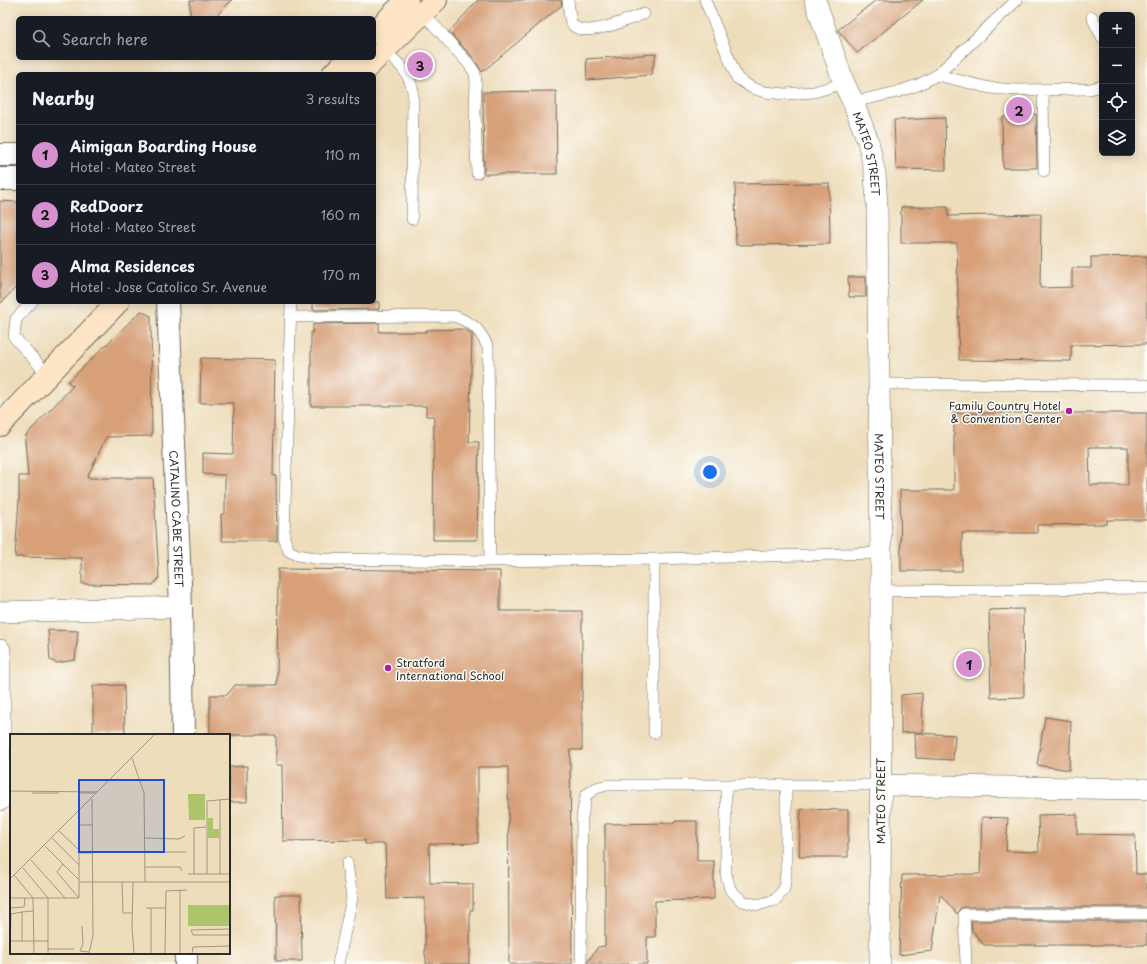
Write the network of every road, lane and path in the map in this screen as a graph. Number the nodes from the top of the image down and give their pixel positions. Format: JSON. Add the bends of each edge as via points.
{"nodes":[{"id":1,"x":568,"y":0,"type":"edge"},
{"id":2,"x":705,"y":0,"type":"edge"},
{"id":3,"x":815,"y":0,"type":"edge"},
{"id":4,"x":1017,"y":0,"type":"edge"},
{"id":5,"x":422,"y":4,"type":"edge"},
{"id":6,"x":644,"y":14,"type":"dead end"},
{"id":7,"x":1092,"y":17,"type":"dead end"},
{"id":8,"x":1099,"y":31,"type":"edge"},
{"id":9,"x":379,"y":42,"type":"edge"},
{"id":10,"x":347,"y":60,"type":"edge"},
{"id":11,"x":368,"y":60,"type":"edge"},
{"id":12,"x":335,"y":72,"type":"edge"},
{"id":13,"x":361,"y":72,"type":"edge"},
{"id":14,"x":937,"y":75,"type":"junction"},
{"id":15,"x":844,"y":83,"type":"junction"},
{"id":16,"x":1099,"y":87,"type":"edge"},
{"id":17,"x":1043,"y":90,"type":"junction"},
{"id":18,"x":853,"y":102,"type":"junction"},
{"id":19,"x":0,"y":155,"type":"edge"},
{"id":20,"x":16,"y":155,"type":"edge"},
{"id":21,"x":1044,"y":171,"type":"dead end"},
{"id":22,"x":477,"y":173,"type":"dead end"},
{"id":23,"x":0,"y":179,"type":"edge"},
{"id":24,"x":16,"y":179,"type":"edge"},
{"id":25,"x":412,"y":219,"type":"dead end"},
{"id":26,"x":30,"y":304,"type":"edge"},
{"id":27,"x":116,"y":304,"type":"edge"},
{"id":28,"x":168,"y":304,"type":"edge"},
{"id":29,"x":291,"y":304,"type":"edge"},
{"id":30,"x":290,"y":317,"type":"junction"},
{"id":31,"x":48,"y":375,"type":"junction"},
{"id":32,"x":879,"y":384,"type":"junction"},
{"id":33,"x":1147,"y":385,"type":"edge"},
{"id":34,"x":0,"y":425,"type":"edge"},
{"id":35,"x":881,"y":553,"type":"junction"},
{"id":36,"x":654,"y":559,"type":"junction"},
{"id":37,"x":490,"y":561,"type":"junction"},
{"id":38,"x":1147,"y":588,"type":"edge"},
{"id":39,"x":880,"y":591,"type":"junction"},
{"id":40,"x":181,"y":607,"type":"junction"},
{"id":41,"x":0,"y":612,"type":"edge"},
{"id":42,"x":0,"y":650,"type":"edge"},
{"id":43,"x":654,"y":733,"type":"dead end"},
{"id":44,"x":183,"y":734,"type":"edge"},
{"id":45,"x":726,"y":785,"type":"junction"},
{"id":46,"x":786,"y":785,"type":"junction"},
{"id":47,"x":880,"y":785,"type":"junction"},
{"id":48,"x":1147,"y":789,"type":"edge"},
{"id":49,"x":0,"y":800,"type":"edge"},
{"id":50,"x":346,"y":863,"type":"dead end"},
{"id":51,"x":1147,"y":914,"type":"edge"},
{"id":52,"x":338,"y":964,"type":"edge"},
{"id":53,"x":581,"y":964,"type":"edge"},
{"id":54,"x":880,"y":964,"type":"edge"},
{"id":55,"x":966,"y":964,"type":"edge"}],
"edges":[{"from":1,"to":6,"type":"lane","via":[[571,22],[577,28],[585,30],[598,30]]},
{"from":2,"to":15,"type":"lane","via":[[737,78],[752,88],[784,94],[814,92]]},
{"from":3,"to":15,"type":"street","name":"MATEO STREET"},
{"from":4,"to":14,"type":"lane"},
{"from":5,"to":9,"type":"main road"},
{"from":5,"to":22,"type":"lane","via":[[475,74]]},
{"from":7,"to":8,"type":"lane"},
{"from":9,"to":25,"type":"lane","via":[[406,71],[413,91]]},
{"from":10,"to":12,"type":"main road"},
{"from":11,"to":13,"type":"main road"},
{"from":14,"to":17,"type":"lane","via":[[990,88]]},
{"from":14,"to":18,"type":"lane","via":[[897,92]]},
{"from":15,"to":18,"type":"street","name":"MATEO STREET"},
{"from":16,"to":17,"type":"lane"},
{"from":17,"to":21,"type":"lane"},
{"from":18,"to":32,"type":"street","name":"MATEO STREET","via":[[868,141],[875,173]]},
{"from":19,"to":20,"type":"street"},
{"from":23,"to":24,"type":"street"},
{"from":26,"to":31,"type":"lane","via":[[16,319],[14,337]]},
{"from":27,"to":31,"type":"main road"},
{"from":28,"to":40,"type":"street","name":"CATALINO CABE STREET"},
{"from":29,"to":30,"type":"lane"},
{"from":30,"to":37,"type":"lane","via":[[454,316],[471,323],[481,332],[488,347]]},
{"from":30,"to":37,"type":"lane","via":[[284,538],[289,551],[320,559]]},
{"from":31,"to":34,"type":"main road"},
{"from":32,"to":33,"type":"lane"},
{"from":32,"to":35,"type":"street","name":"MATEO STREET"},
{"from":35,"to":36,"type":"lane"},
{"from":35,"to":39,"type":"street","name":"MATEO STREET"},
{"from":36,"to":37,"type":"lane"},
{"from":36,"to":43,"type":"lane"},
{"from":38,"to":39,"type":"lane"},
{"from":39,"to":47,"type":"street","name":"MATEO STREET"},
{"from":40,"to":41,"type":"street"},
{"from":40,"to":44,"type":"street","name":"CATALINO CABE STREET"},
{"from":42,"to":49,"type":"street"},
{"from":45,"to":46,"type":"lane"},
{"from":45,"to":46,"type":"lane","via":[[726,874],[730,889],[742,901],[758,905],[775,900],[784,889]]},
{"from":45,"to":53,"type":"lane","via":[[608,786],[596,788],[586,795],[582,817]]},
{"from":46,"to":47,"type":"lane"},
{"from":47,"to":48,"type":"street"},
{"from":47,"to":54,"type":"street","name":"MATEO STREET"},
{"from":50,"to":52,"type":"lane","via":[[352,898]]},
{"from":51,"to":55,"type":"lane","via":[[964,914]]}]}
